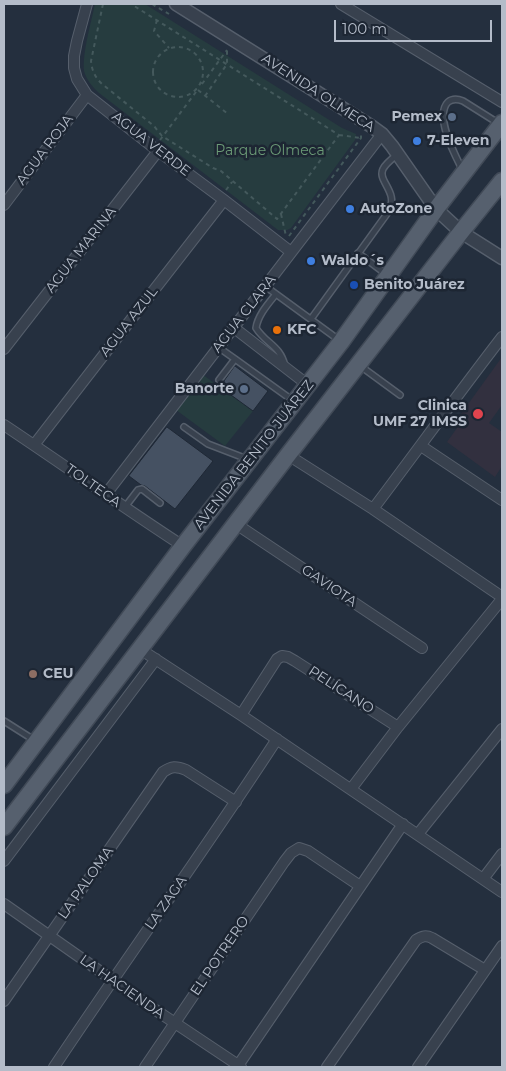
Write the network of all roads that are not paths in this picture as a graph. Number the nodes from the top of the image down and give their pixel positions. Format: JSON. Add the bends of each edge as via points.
{"nodes":[{"id":1,"x":87,"y":4,"type":"edge"},
{"id":2,"x":341,"y":4,"type":"edge"},
{"id":3,"x":172,"y":9,"type":"edge"},
{"id":4,"x":87,"y":95,"type":"junction"},
{"id":5,"x":502,"y":102,"type":"edge"},
{"id":6,"x":502,"y":124,"type":"edge"},
{"id":7,"x":382,"y":134,"type":"junction"},
{"id":8,"x":158,"y":146,"type":"junction"},
{"id":9,"x":398,"y":154,"type":"junction"},
{"id":10,"x":464,"y":174,"type":"junction"},
{"id":11,"x":502,"y":181,"type":"edge"},
{"id":12,"x":224,"y":196,"type":"junction"},
{"id":13,"x":4,"y":204,"type":"edge"},
{"id":14,"x":436,"y":209,"type":"junction"},
{"id":15,"x":461,"y":232,"type":"junction"},
{"id":16,"x":291,"y":252,"type":"junction"},
{"id":17,"x":358,"y":253,"type":"junction"},
{"id":18,"x":502,"y":258,"type":"edge"},
{"id":19,"x":388,"y":275,"type":"junction"},
{"id":20,"x":265,"y":286,"type":"junction"},
{"id":21,"x":276,"y":294,"type":"junction"},
{"id":22,"x":311,"y":319,"type":"junction"},
{"id":23,"x":233,"y":327,"type":"junction"},
{"id":24,"x":502,"y":337,"type":"edge"},
{"id":25,"x":341,"y":342,"type":"junction"},
{"id":26,"x":218,"y":347,"type":"junction"},
{"id":27,"x":4,"y":349,"type":"edge"},
{"id":28,"x":235,"y":359,"type":"junction"},
{"id":29,"x":359,"y":365,"type":"junction"},
{"id":30,"x":286,"y":367,"type":"junction"},
{"id":31,"x":218,"y":380,"type":"dead end"},
{"id":32,"x":308,"y":385,"type":"junction"},
{"id":33,"x":400,"y":395,"type":"dead end"},
{"id":34,"x":295,"y":402,"type":"junction"},
{"id":35,"x":4,"y":424,"type":"edge"},
{"id":36,"x":184,"y":427,"type":"dead end"},
{"id":37,"x":34,"y":445,"type":"junction"},
{"id":38,"x":421,"y":446,"type":"junction"},
{"id":39,"x":288,"y":455,"type":"junction"},
{"id":40,"x":250,"y":461,"type":"junction"},
{"id":41,"x":106,"y":494,"type":"junction"},
{"id":42,"x":502,"y":500,"type":"edge"},
{"id":43,"x":160,"y":503,"type":"dead end"},
{"id":44,"x":125,"y":508,"type":"junction"},
{"id":45,"x":373,"y":509,"type":"junction"},
{"id":46,"x":236,"y":524,"type":"junction"},
{"id":47,"x":183,"y":546,"type":"junction"},
{"id":48,"x":502,"y":598,"type":"edge"},
{"id":49,"x":422,"y":648,"type":"dead end"},
{"id":50,"x":140,"y":649,"type":"junction"},
{"id":51,"x":156,"y":660,"type":"junction"},
{"id":52,"x":241,"y":715,"type":"junction"},
{"id":53,"x":4,"y":721,"type":"edge"},
{"id":54,"x":398,"y":727,"type":"junction"},
{"id":55,"x":501,"y":733,"type":"edge"},
{"id":56,"x":277,"y":739,"type":"junction"},
{"id":57,"x":37,"y":742,"type":"junction"},
{"id":58,"x":4,"y":785,"type":"edge"},
{"id":59,"x":352,"y":789,"type":"junction"},
{"id":60,"x":236,"y":802,"type":"junction"},
{"id":61,"x":403,"y":824,"type":"junction"},
{"id":62,"x":4,"y":827,"type":"edge"},
{"id":63,"x":418,"y":834,"type":"junction"},
{"id":64,"x":502,"y":854,"type":"edge"},
{"id":65,"x":4,"y":861,"type":"edge"},
{"id":66,"x":483,"y":879,"type":"junction"},
{"id":67,"x":360,"y":886,"type":"junction"},
{"id":68,"x":502,"y":892,"type":"edge"},
{"id":69,"x":4,"y":904,"type":"edge"},
{"id":70,"x":48,"y":936,"type":"junction"},
{"id":71,"x":502,"y":946,"type":"edge"},
{"id":72,"x":485,"y":970,"type":"junction"},
{"id":73,"x":112,"y":980,"type":"junction"},
{"id":74,"x":4,"y":1001,"type":"edge"},
{"id":75,"x":175,"y":1024,"type":"junction"},
{"id":76,"x":54,"y":1067,"type":"edge"},
{"id":77,"x":145,"y":1067,"type":"edge"},
{"id":78,"x":239,"y":1067,"type":"edge"},
{"id":79,"x":327,"y":1067,"type":"edge"},
{"id":80,"x":418,"y":1067,"type":"edge"}],
"edges":[{"from":1,"to":4,"type":"street","name":"AGUA VERDE","via":[[74,56],[77,79]]},
{"from":2,"to":5,"type":"street"},
{"from":3,"to":7,"type":"street","name":"AVENIDA OLMECA","via":[[358,116]]},
{"from":4,"to":8,"type":"street","name":"AGUA VERDE"},
{"from":4,"to":13,"type":"street","name":"AGUA ROJA"},
{"from":6,"to":10,"type":"main road","name":"AVENIDA BENITO JUÁREZ"},
{"from":6,"to":10,"type":"lane","via":[[463,101],[448,102],[443,120]]},
{"from":7,"to":9,"type":"street","name":"AVENIDA OLMECA"},
{"from":7,"to":16,"type":"street","name":"AGUA CLARA"},
{"from":8,"to":12,"type":"street","name":"AGUA VERDE"},
{"from":8,"to":27,"type":"street","name":"AGUA MARINA"},
{"from":9,"to":14,"type":"street","name":"AVENIDA OLMECA"},
{"from":9,"to":17,"type":"lane","via":[[382,172],[392,205]]},
{"from":10,"to":14,"type":"main road","name":"AVENIDA BENITO JUÁREZ"},
{"from":11,"to":15,"type":"main road","name":"AVENIDA BENITO JUÁREZ"},
{"from":12,"to":16,"type":"street","name":"AGUA VERDE"},
{"from":12,"to":37,"type":"street","name":"AGUA AZUL"},
{"from":14,"to":15,"type":"street","name":"AVENIDA OLMECA"},
{"from":14,"to":19,"type":"main road","name":"AVENIDA BENITO JUÁREZ"},
{"from":15,"to":18,"type":"street","name":"AVENIDA OLMECA"},
{"from":15,"to":29,"type":"main road","name":"AVENIDA BENITO JUÁREZ"},
{"from":16,"to":20,"type":"street","name":"AGUA CLARA"},
{"from":17,"to":19,"type":"lane"},
{"from":17,"to":22,"type":"lane"},
{"from":19,"to":25,"type":"main road","name":"AVENIDA BENITO JUÁREZ"},
{"from":20,"to":21,"type":"lane"},
{"from":20,"to":23,"type":"street","name":"AGUA CLARA"},
{"from":21,"to":22,"type":"lane"},
{"from":21,"to":30,"type":"lane","via":[[260,315],[256,328],[280,353]]},
{"from":22,"to":25,"type":"lane"},
{"from":23,"to":26,"type":"street","name":"AGUA CLARA"},
{"from":23,"to":30,"type":"street"},
{"from":24,"to":38,"type":"street"},
{"from":25,"to":32,"type":"main road","name":"AVENIDA BENITO JUÁREZ"},
{"from":26,"to":28,"type":"lane"},
{"from":26,"to":41,"type":"street","name":"AGUA CLARA"},
{"from":28,"to":31,"type":"lane"},
{"from":28,"to":34,"type":"lane"},
{"from":29,"to":33,"type":"lane"},
{"from":29,"to":39,"type":"main road","name":"AVENIDA BENITO JUÁREZ"},
{"from":30,"to":32,"type":"street"},
{"from":32,"to":34,"type":"main road","name":"AVENIDA BENITO JUÁREZ"},
{"from":34,"to":40,"type":"main road","name":"AVENIDA BENITO JUÁREZ"},
{"from":35,"to":37,"type":"street","name":"TOLTECA"},
{"from":36,"to":40,"type":"lane","via":[[208,444]]},
{"from":37,"to":41,"type":"street","name":"TOLTECA"},
{"from":38,"to":42,"type":"street"},
{"from":38,"to":45,"type":"street"},
{"from":39,"to":45,"type":"street"},
{"from":39,"to":46,"type":"main road","name":"AVENIDA BENITO JUÁREZ"},
{"from":40,"to":47,"type":"main road","name":"AVENIDA BENITO JUÁREZ"},
{"from":41,"to":44,"type":"street","name":"TOLTECA"},
{"from":43,"to":44,"type":"lane","via":[[142,489]]},
{"from":44,"to":47,"type":"street","name":"TOLTECA"},
{"from":45,"to":48,"type":"street"},
{"from":46,"to":49,"type":"street","name":"GAVIOTA"},
{"from":46,"to":50,"type":"main road","name":"AVENIDA BENITO JUÁREZ"},
{"from":47,"to":57,"type":"main road","name":"AVENIDA BENITO JUÁREZ"},
{"from":48,"to":54,"type":"street"},
{"from":50,"to":51,"type":"street"},
{"from":50,"to":62,"type":"main road","name":"AVENIDA BENITO JUÁREZ"},
{"from":51,"to":52,"type":"street"},
{"from":51,"to":65,"type":"street"},
{"from":52,"to":54,"type":"street","name":"PELÍCANO","via":[[282,656],[295,661]]},
{"from":52,"to":56,"type":"street"},
{"from":53,"to":57,"type":"lane"},
{"from":54,"to":59,"type":"street"},
{"from":55,"to":63,"type":"street"},
{"from":56,"to":59,"type":"street"},
{"from":56,"to":60,"type":"street","name":"LA ZAGA"},
{"from":57,"to":58,"type":"main road","name":"AVENIDA BENITO JUÁREZ"},
{"from":59,"to":61,"type":"street"},
{"from":60,"to":70,"type":"street","name":"LA PALOMA","via":[[186,770],[170,767],[163,772]]},
{"from":60,"to":73,"type":"street","name":"LA ZAGA"},
{"from":61,"to":63,"type":"street"},
{"from":61,"to":67,"type":"street"},
{"from":63,"to":66,"type":"street"},
{"from":64,"to":66,"type":"street"},
{"from":66,"to":68,"type":"street"},
{"from":67,"to":75,"type":"street","name":"EL POTRERO","via":[[308,851],[299,848],[291,853]]},
{"from":67,"to":78,"type":"street"},
{"from":69,"to":70,"type":"street","name":"LA HACIENDA"},
{"from":70,"to":73,"type":"street","name":"LA HACIENDA"},
{"from":70,"to":74,"type":"street","name":"LA PALOMA"},
{"from":71,"to":72,"type":"street"},
{"from":72,"to":79,"type":"street","via":[[432,938],[422,936],[416,940]]},
{"from":72,"to":80,"type":"street"},
{"from":73,"to":75,"type":"street","name":"LA HACIENDA"},
{"from":73,"to":76,"type":"street","name":"LA ZAGA"},
{"from":75,"to":77,"type":"street","name":"EL POTRERO"},
{"from":75,"to":78,"type":"street","name":"LA HACIENDA"}]}
